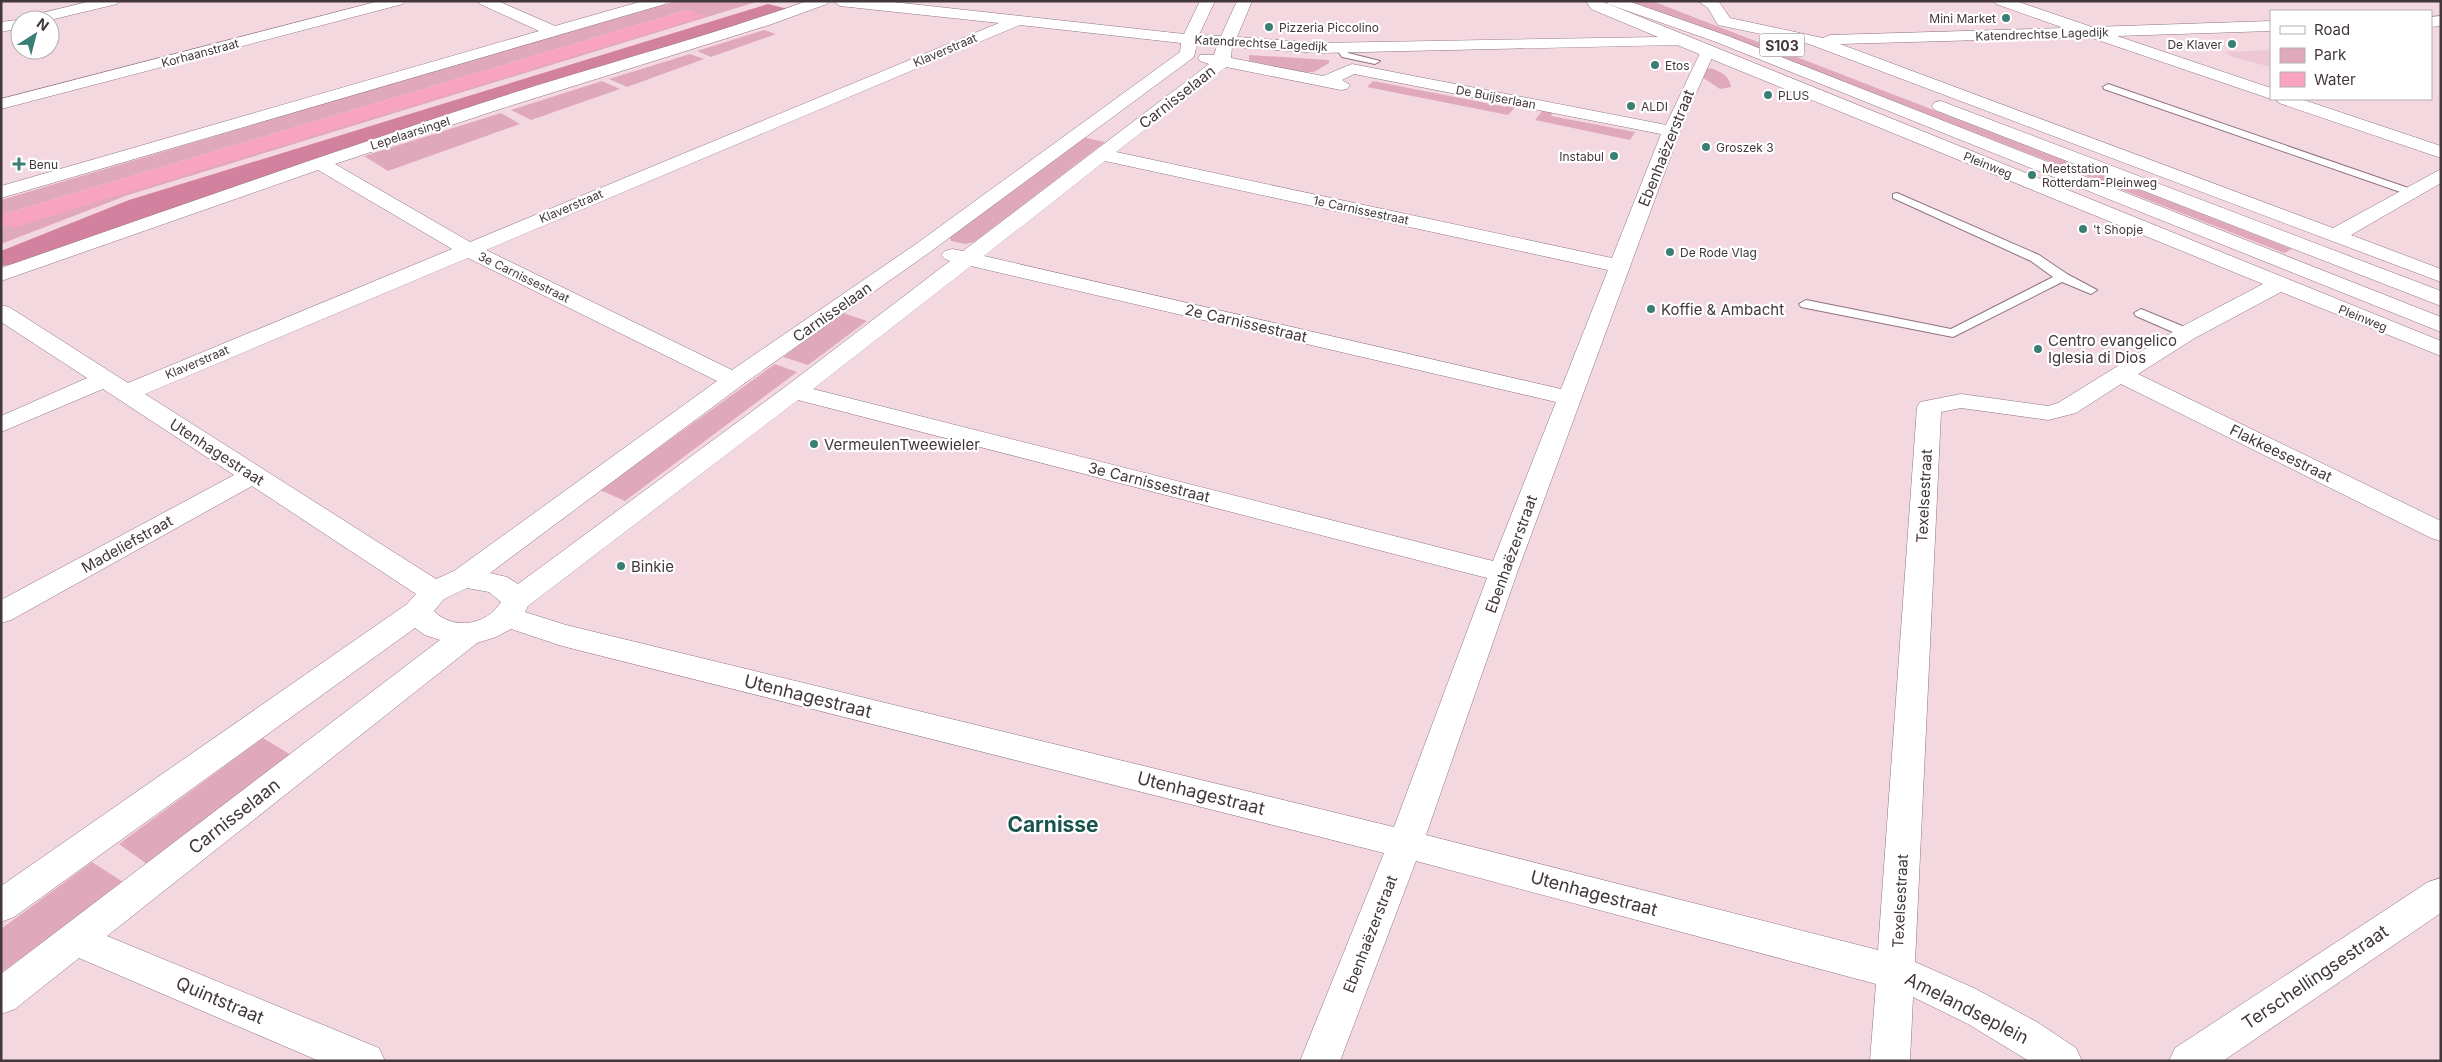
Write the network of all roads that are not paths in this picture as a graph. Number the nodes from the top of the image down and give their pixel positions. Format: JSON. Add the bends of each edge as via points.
{"nodes":[{"id":1,"x":112,"y":1,"type":"edge"},
{"id":2,"x":398,"y":1,"type":"edge"},
{"id":3,"x":485,"y":1,"type":"edge"},
{"id":4,"x":660,"y":1,"type":"edge"},
{"id":5,"x":822,"y":1,"type":"edge"},
{"id":6,"x":840,"y":1,"type":"edge"},
{"id":7,"x":1208,"y":1,"type":"edge"},
{"id":8,"x":1245,"y":1,"type":"edge"},
{"id":9,"x":1593,"y":1,"type":"edge"},
{"id":10,"x":1613,"y":1,"type":"edge"},
{"id":11,"x":1705,"y":1,"type":"edge"},
{"id":12,"x":2001,"y":1,"type":"edge"},
{"id":13,"x":1689,"y":8,"type":"dead end"},
{"id":14,"x":60,"y":13,"type":"edge"},
{"id":15,"x":1017,"y":20,"type":"junction"},
{"id":16,"x":1724,"y":22,"type":"junction"},
{"id":17,"x":2270,"y":26,"type":"edge"},
{"id":18,"x":555,"y":32,"type":"junction"},
{"id":19,"x":2090,"y":33,"type":"junction"},
{"id":20,"x":1814,"y":40,"type":"junction"},
{"id":21,"x":1683,"y":42,"type":"junction"},
{"id":22,"x":1188,"y":47,"type":"junction"},
{"id":23,"x":1340,"y":47,"type":"junction"},
{"id":24,"x":1708,"y":51,"type":"junction"},
{"id":25,"x":1225,"y":52,"type":"junction"},
{"id":26,"x":1375,"y":61,"type":"dead end"},
{"id":27,"x":1324,"y":82,"type":"junction"},
{"id":28,"x":1353,"y":87,"type":"dead end"},
{"id":29,"x":2108,"y":87,"type":"dead end"},
{"id":30,"x":2270,"y":94,"type":"edge"},
{"id":31,"x":2288,"y":100,"type":"edge"},
{"id":32,"x":1,"y":104,"type":"edge"},
{"id":33,"x":1660,"y":142,"type":"junction"},
{"id":34,"x":2441,"y":152,"type":"edge"},
{"id":35,"x":1103,"y":154,"type":"junction"},
{"id":36,"x":320,"y":163,"type":"junction"},
{"id":37,"x":2441,"y":176,"type":"edge"},
{"id":38,"x":1,"y":192,"type":"edge"},
{"id":39,"x":2413,"y":193,"type":"junction"},
{"id":40,"x":1897,"y":196,"type":"dead end"},
{"id":41,"x":2336,"y":235,"type":"junction"},
{"id":42,"x":923,"y":248,"type":"junction"},
{"id":43,"x":466,"y":249,"type":"junction"},
{"id":44,"x":965,"y":259,"type":"junction"},
{"id":45,"x":1620,"y":266,"type":"junction"},
{"id":46,"x":1,"y":275,"type":"edge"},
{"id":47,"x":2441,"y":276,"type":"edge"},
{"id":48,"x":2062,"y":277,"type":"junction"},
{"id":49,"x":2280,"y":284,"type":"junction"},
{"id":50,"x":2091,"y":290,"type":"dead end"},
{"id":51,"x":2441,"y":299,"type":"edge"},
{"id":52,"x":1806,"y":304,"type":"dead end"},
{"id":53,"x":1,"y":312,"type":"edge"},
{"id":54,"x":2141,"y":313,"type":"dead end"},
{"id":55,"x":2441,"y":325,"type":"edge"},
{"id":56,"x":2187,"y":333,"type":"junction"},
{"id":57,"x":2441,"y":349,"type":"edge"},
{"id":58,"x":2121,"y":375,"type":"junction"},
{"id":59,"x":734,"y":380,"type":"junction"},
{"id":60,"x":115,"y":386,"type":"junction"},
{"id":61,"x":794,"y":392,"type":"junction"},
{"id":62,"x":1570,"y":398,"type":"junction"},
{"id":63,"x":1,"y":425,"type":"edge"},
{"id":64,"x":253,"y":475,"type":"junction"},
{"id":65,"x":2441,"y":532,"type":"edge"},
{"id":66,"x":1503,"y":573,"type":"junction"},
{"id":67,"x":464,"y":578,"type":"junction"},
{"id":68,"x":426,"y":602,"type":"junction"},
{"id":69,"x":512,"y":608,"type":"junction"},
{"id":70,"x":1,"y":613,"type":"edge"},
{"id":71,"x":467,"y":635,"type":"junction"},
{"id":72,"x":1405,"y":844,"type":"junction"},
{"id":73,"x":2441,"y":893,"type":"edge"},
{"id":74,"x":1,"y":906,"type":"edge"},
{"id":75,"x":76,"y":940,"type":"junction"},
{"id":76,"x":1896,"y":972,"type":"junction"},
{"id":77,"x":1,"y":997,"type":"edge"},
{"id":78,"x":365,"y":1061,"type":"edge"},
{"id":79,"x":1320,"y":1061,"type":"edge"},
{"id":80,"x":1890,"y":1061,"type":"edge"},
{"id":81,"x":2062,"y":1061,"type":"edge"},
{"id":82,"x":2189,"y":1061,"type":"edge"}],
"edges":[{"from":1,"to":14,"type":"street"},
{"from":2,"to":32,"type":"street","name":"Korhaanstraat"},
{"from":3,"to":18,"type":"street"},
{"from":4,"to":18,"type":"street"},
{"from":5,"to":36,"type":"street","name":"Lepelaarsingel"},
{"from":6,"to":15,"type":"street","name":"Katendrechtse Lagedijk"},
{"from":7,"to":22,"type":"street"},
{"from":8,"to":25,"type":"street"},
{"from":9,"to":21,"type":"street","name":"Pleinweg","via":[[1596,6]]},
{"from":10,"to":55,"type":"street","name":"Pleinweg","number":"S103","via":[[1722,39]]},
{"from":11,"to":16,"type":"street","via":[[1714,5]]},
{"from":12,"to":19,"type":"street"},
{"from":13,"to":16,"type":"street","number":"S103"},
{"from":15,"to":22,"type":"street","name":"Katendrechtse Lagedijk"},
{"from":15,"to":43,"type":"street","name":"Klaverstraat"},
{"from":16,"to":20,"type":"street"},
{"from":16,"to":51,"type":"street","number":"S103"},
{"from":17,"to":19,"type":"street","name":"Katendrechtse Lagedijk"},
{"from":18,"to":38,"type":"street"},
{"from":19,"to":20,"type":"street","name":"Katendrechtse Lagedijk"},
{"from":19,"to":30,"type":"street"},
{"from":20,"to":41,"type":"street"},
{"from":21,"to":23,"type":"street","name":"Katendrechtse Lagedijk"},
{"from":21,"to":24,"type":"street","name":"Pleinweg"},
{"from":22,"to":25,"type":"street"},
{"from":22,"to":42,"type":"street","name":"Carnisselaan"},
{"from":23,"to":25,"type":"street","name":"Katendrechtse Lagedijk"},
{"from":23,"to":26,"type":"lane","via":[[1345,55]]},
{"from":24,"to":33,"type":"street","name":"Ebenhaëzerstraat"},
{"from":24,"to":49,"type":"street","name":"Pleinweg"},
{"from":25,"to":27,"type":"street"},
{"from":25,"to":35,"type":"street","name":"Carnisselaan"},
{"from":27,"to":28,"type":"street"},
{"from":27,"to":33,"type":"street","name":"De Buijserlaan","via":[[1352,69]]},
{"from":29,"to":39,"type":"lane"},
{"from":31,"to":34,"type":"street"},
{"from":33,"to":45,"type":"street","name":"Ebenhaëzerstraat"},
{"from":35,"to":44,"type":"street","name":"Carnisselaan"},
{"from":35,"to":45,"type":"street","name":"1e Carnissestraat"},
{"from":36,"to":43,"type":"street","name":"3e Carnissestraat"},
{"from":36,"to":46,"type":"street","name":"Lepelaarsingel"},
{"from":37,"to":39,"type":"street"},
{"from":39,"to":41,"type":"street"},
{"from":40,"to":48,"type":"lane","via":[[2035,258]]},
{"from":41,"to":47,"type":"street"},
{"from":42,"to":44,"type":"street","name":"2e Carnissestraat"},
{"from":42,"to":59,"type":"street","name":"Carnisselaan"},
{"from":43,"to":59,"type":"street","name":"3e Carnissestraat"},
{"from":43,"to":60,"type":"street","name":"Klaverstraat"},
{"from":44,"to":61,"type":"street","name":"Carnisselaan"},
{"from":44,"to":62,"type":"street","name":"2e Carnissestraat"},
{"from":45,"to":62,"type":"street","name":"Ebenhaëzerstraat"},
{"from":48,"to":50,"type":"lane"},
{"from":48,"to":52,"type":"lane","via":[[1954,333]]},
{"from":49,"to":56,"type":"street","name":"Texelsestraat"},
{"from":49,"to":57,"type":"street","name":"Pleinweg"},
{"from":53,"to":60,"type":"street","name":"Utenhagestraat"},
{"from":54,"to":56,"type":"lane"},
{"from":56,"to":58,"type":"street","name":"Texelsestraat"},
{"from":58,"to":65,"type":"street","name":"Flakkeesestraat"},
{"from":58,"to":76,"type":"street","name":"Texelsestraat","via":[[2067,408],[2048,413],[1961,401],[1929,407]]},
{"from":59,"to":67,"type":"street","name":"Carnisselaan"},
{"from":60,"to":63,"type":"street","name":"Klaverstraat"},
{"from":60,"to":64,"type":"street","name":"Utenhagestraat"},
{"from":61,"to":66,"type":"street","name":"3e Carnissestraat"},
{"from":61,"to":69,"type":"street","name":"Carnisselaan"},
{"from":62,"to":66,"type":"street","name":"Ebenhaëzerstraat"},
{"from":64,"to":68,"type":"street","name":"Utenhagestraat"},
{"from":64,"to":70,"type":"street","name":"Madeliefstraat"},
{"from":66,"to":72,"type":"street","name":"Ebenhaëzerstraat"},
{"from":67,"to":68,"type":"street","name":"Carnisselaan"},
{"from":67,"to":69,"type":"street","name":"Utenhagestraat","via":[[497,584]]},
{"from":68,"to":71,"type":"street","name":"Utenhagestraat","via":[[424,621],[445,632]]},
{"from":68,"to":74,"type":"street"},
{"from":69,"to":71,"type":"street","name":"Carnisselaan","via":[[488,628]]},
{"from":69,"to":72,"type":"street","name":"Utenhagestraat","via":[[562,635]]},
{"from":71,"to":75,"type":"street","name":"Carnisselaan"},
{"from":72,"to":76,"type":"street","name":"Utenhagestraat"},
{"from":72,"to":79,"type":"street","name":"Ebenhaëzerstraat"},
{"from":73,"to":82,"type":"street","name":"Terschellingsestraat"},
{"from":75,"to":77,"type":"street","name":"Carnisselaan"},
{"from":75,"to":78,"type":"street","name":"Quintstraat"},
{"from":76,"to":80,"type":"street","name":"Amelandseplein"},
{"from":76,"to":81,"type":"street","name":"Amelandseplein","via":[[1976,1008]]}]}
